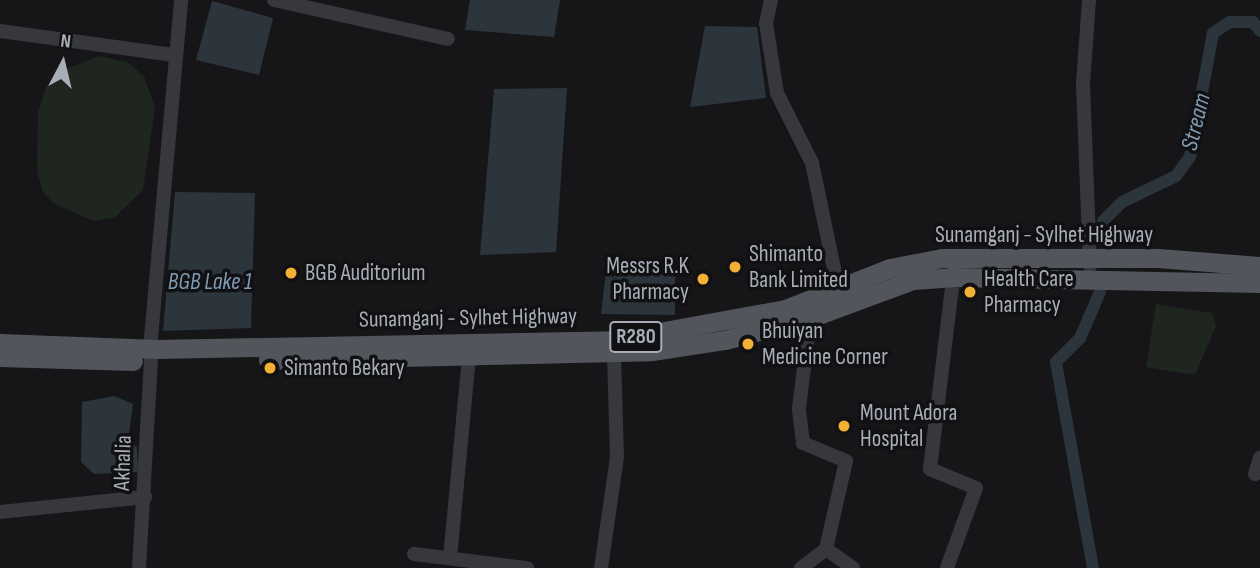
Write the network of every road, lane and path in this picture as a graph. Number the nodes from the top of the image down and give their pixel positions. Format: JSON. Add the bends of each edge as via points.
{"nodes":[{"id":1,"x":181,"y":0,"type":"edge"},
{"id":2,"x":274,"y":0,"type":"edge"},
{"id":3,"x":771,"y":0,"type":"edge"},
{"id":4,"x":1088,"y":0,"type":"edge"},
{"id":5,"x":0,"y":30,"type":"edge"},
{"id":6,"x":448,"y":39,"type":"dead end"},
{"id":7,"x":173,"y":55,"type":"junction"},
{"id":8,"x":958,"y":256,"type":"junction"},
{"id":9,"x":1260,"y":266,"type":"edge"},
{"id":10,"x":1091,"y":268,"type":"junction"},
{"id":11,"x":952,"y":277,"type":"junction"},
{"id":12,"x":1260,"y":284,"type":"edge"},
{"id":13,"x":838,"y":287,"type":"junction"},
{"id":14,"x":810,"y":318,"type":"junction"},
{"id":15,"x":0,"y":343,"type":"edge"},
{"id":16,"x":614,"y":353,"type":"junction"},
{"id":17,"x":150,"y":355,"type":"junction"},
{"id":18,"x":0,"y":357,"type":"edge"},
{"id":19,"x":469,"y":357,"type":"junction"},
{"id":20,"x":1260,"y":458,"type":"edge"},
{"id":21,"x":1255,"y":474,"type":"dead end"},
{"id":22,"x":145,"y":497,"type":"junction"},
{"id":23,"x":0,"y":512,"type":"edge"},
{"id":24,"x":826,"y":549,"type":"junction"},
{"id":25,"x":414,"y":554,"type":"dead end"},
{"id":26,"x":450,"y":558,"type":"junction"},
{"id":27,"x":139,"y":568,"type":"edge"},
{"id":28,"x":527,"y":568,"type":"edge"},
{"id":29,"x":601,"y":568,"type":"edge"},
{"id":30,"x":801,"y":568,"type":"edge"},
{"id":31,"x":853,"y":568,"type":"edge"},
{"id":32,"x":947,"y":568,"type":"edge"}],
"edges":[{"from":1,"to":7,"type":"street","name":"Akhalia"},
{"from":2,"to":6,"type":"street"},
{"from":3,"to":13,"type":"street","via":[[766,23],[777,93],[812,163]]},
{"from":4,"to":10,"type":"street","via":[[1083,84]]},
{"from":5,"to":7,"type":"street"},
{"from":7,"to":17,"type":"street","name":"Akhalia"},
{"from":8,"to":10,"type":"main road","name":"Sunamganj - Sylhet Highway","number":"R280"},
{"from":8,"to":11,"type":"street"},
{"from":8,"to":13,"type":"main road","name":"Sunamganj - Sylhet Highway","number":"R280","via":[[916,261]]},
{"from":9,"to":10,"type":"main road","name":"Sunamganj - Sylhet Highway","number":"R280"},
{"from":10,"to":11,"type":"main road","name":"Sunamganj - Sylhet Highway","number":"R280"},
{"from":10,"to":12,"type":"main road","name":"Sunamganj - Sylhet Highway","number":"R280"},
{"from":11,"to":14,"type":"main road","name":"Sunamganj - Sylhet Highway","number":"R280","via":[[912,280]]},
{"from":11,"to":32,"type":"street","via":[[930,469],[976,488]]},
{"from":13,"to":17,"type":"main road","name":"Sunamganj - Sylhet Highway","number":"R280","via":[[726,323],[615,340]]},
{"from":14,"to":16,"type":"main road","name":"Sunamganj - Sylhet Highway","number":"R280","via":[[725,340]]},
{"from":14,"to":24,"type":"street","via":[[799,408],[803,443],[846,461]]},
{"from":15,"to":17,"type":"main road","name":"Sunamganj - Sylhet Highway","number":"R280"},
{"from":16,"to":19,"type":"main road","name":"Sunamganj - Sylhet Highway","number":"R280"},
{"from":16,"to":29,"type":"street","via":[[617,457]]},
{"from":17,"to":18,"type":"main road","name":"Sunamganj - Sylhet Highway","number":"R280"},
{"from":17,"to":19,"type":"main road","name":"Sunamganj - Sylhet Highway","number":"R280"},
{"from":17,"to":22,"type":"street","name":"Akhalia"},
{"from":19,"to":26,"type":"street"},
{"from":20,"to":21,"type":"street"},
{"from":22,"to":23,"type":"street"},
{"from":22,"to":27,"type":"street","name":"Akhalia"},
{"from":24,"to":30,"type":"street"},
{"from":24,"to":31,"type":"street"},
{"from":25,"to":26,"type":"street"},
{"from":26,"to":28,"type":"street"}]}
